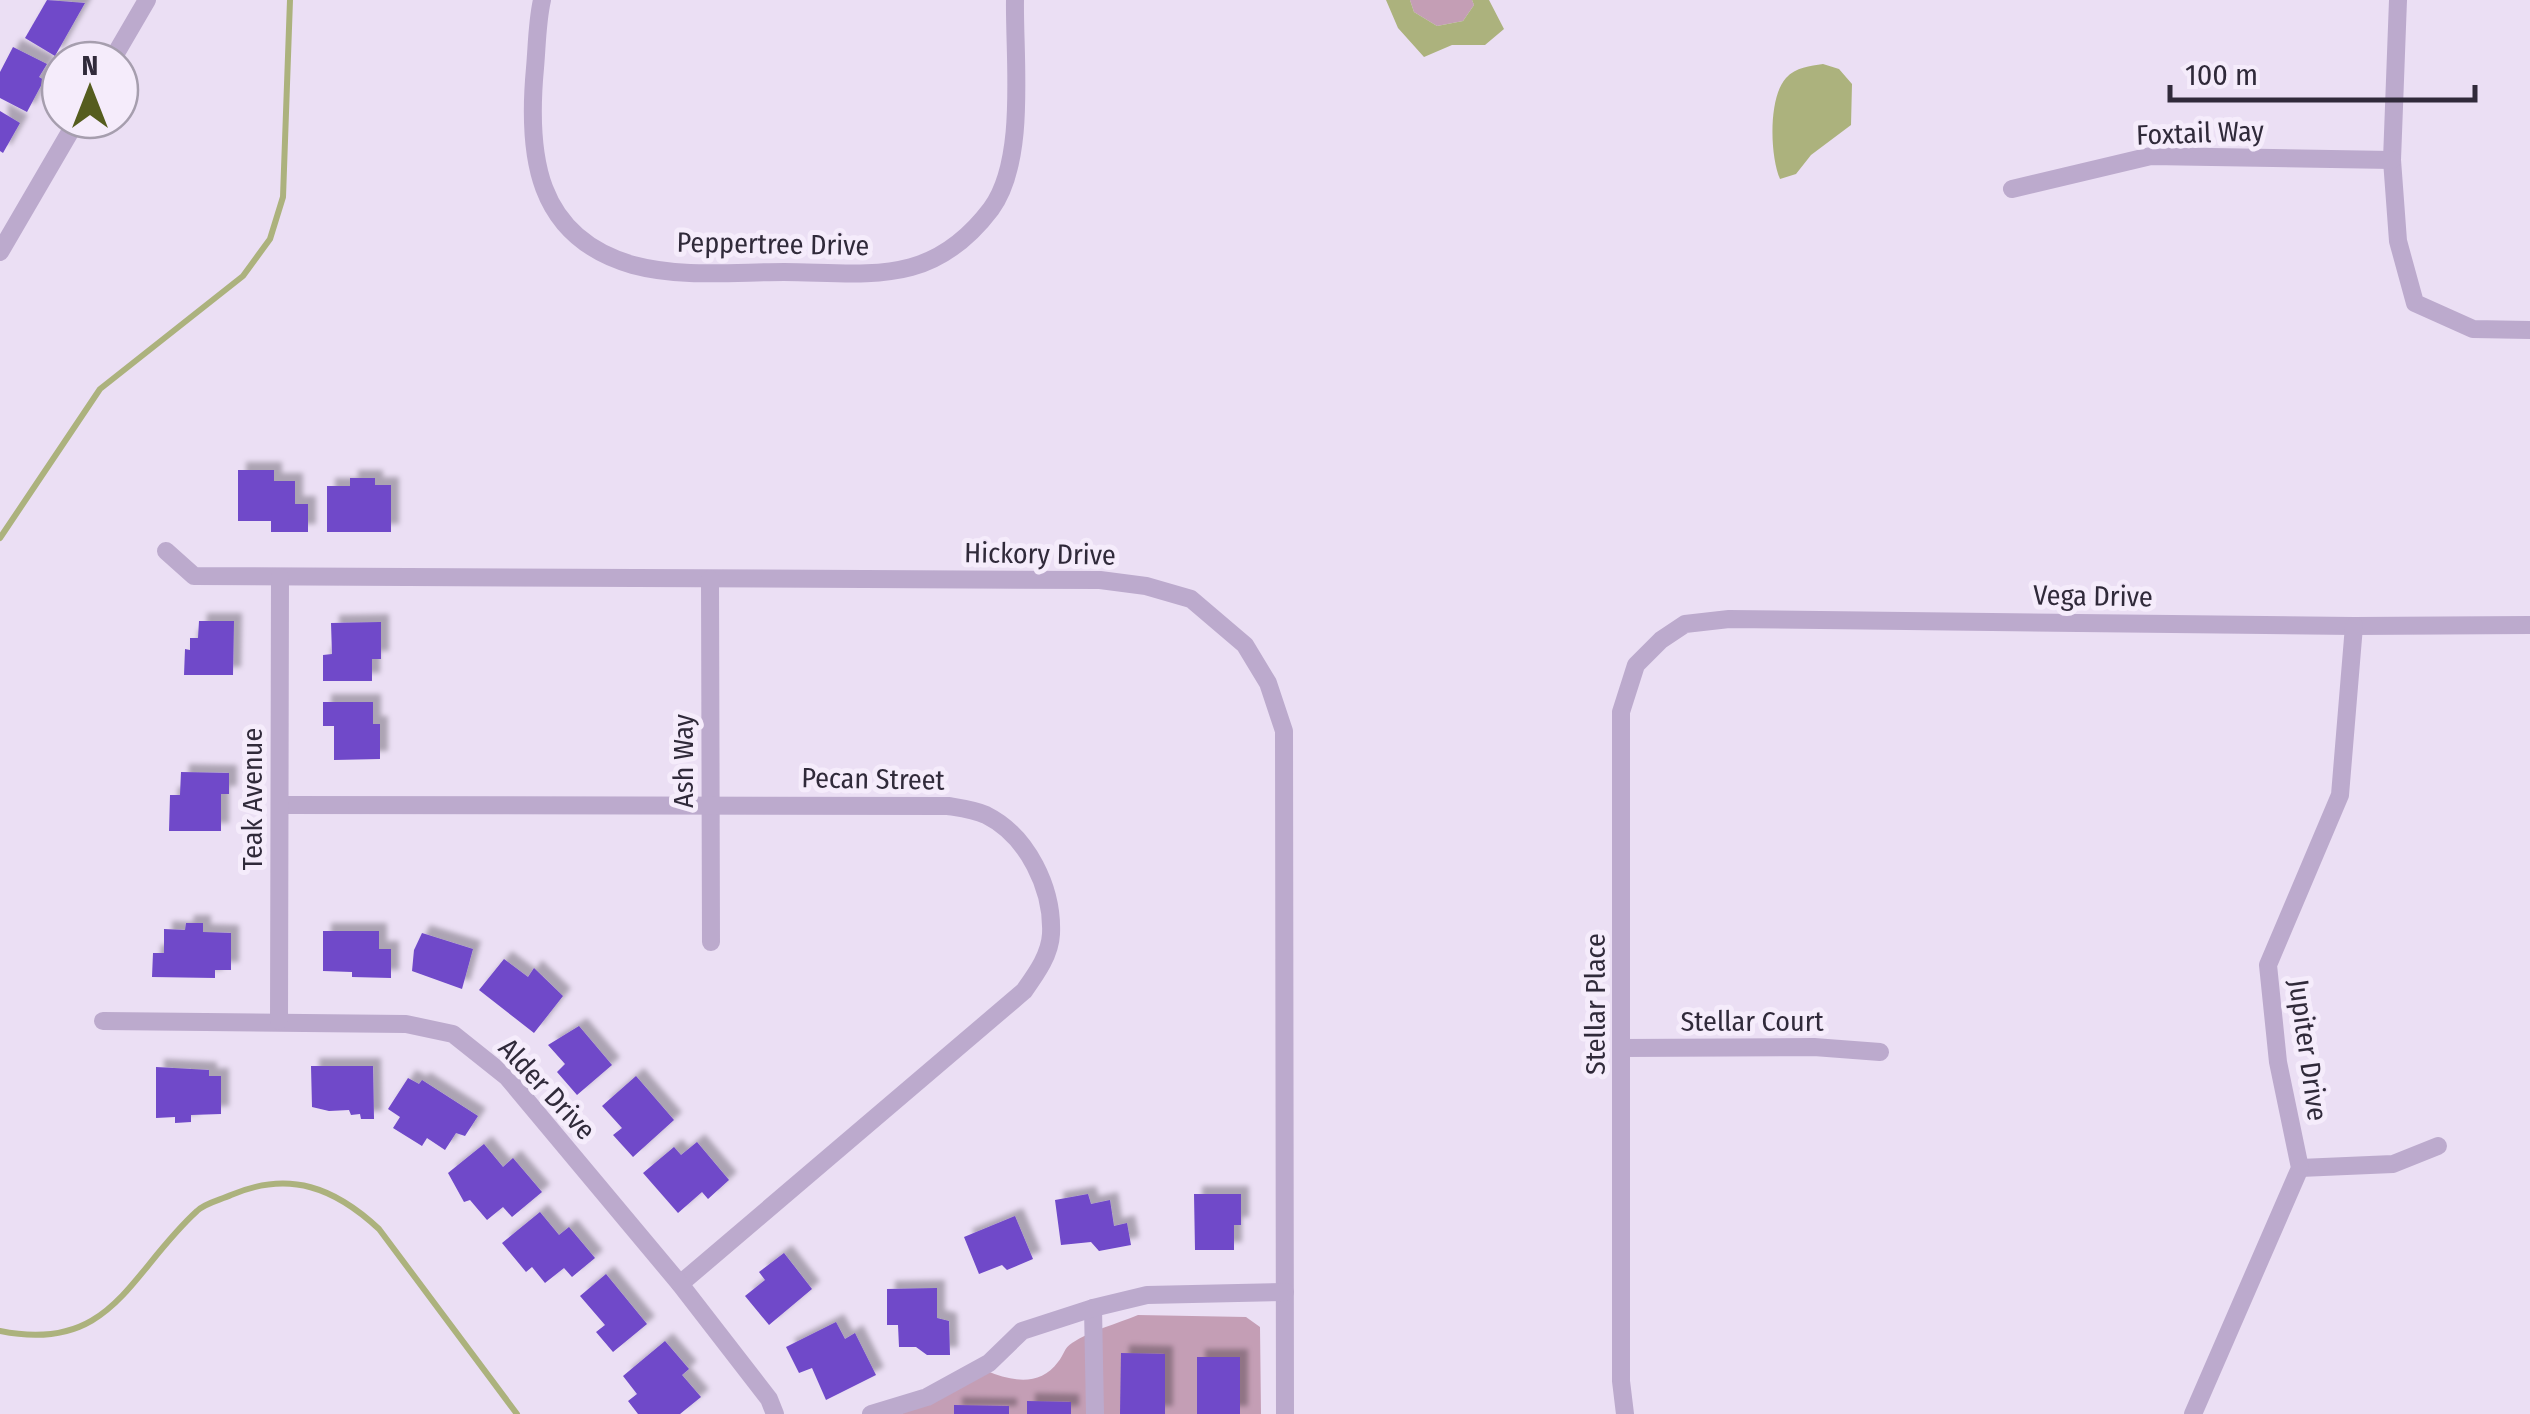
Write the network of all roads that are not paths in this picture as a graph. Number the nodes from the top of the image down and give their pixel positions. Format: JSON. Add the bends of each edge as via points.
{"nodes":[{"id":1,"x":147,"y":0,"type":"edge"},
{"id":2,"x":542,"y":0,"type":"edge"},
{"id":3,"x":1014,"y":0,"type":"edge"},
{"id":4,"x":2398,"y":0,"type":"edge"},
{"id":5,"x":124,"y":40,"type":"edge"},
{"id":6,"x":65,"y":140,"type":"edge"},
{"id":7,"x":2392,"y":160,"type":"junction"},
{"id":8,"x":2012,"y":189,"type":"dead end"},
{"id":9,"x":0,"y":252,"type":"edge"},
{"id":10,"x":2530,"y":330,"type":"edge"},
{"id":11,"x":166,"y":552,"type":"dead end"},
{"id":12,"x":280,"y":577,"type":"junction"},
{"id":13,"x":710,"y":580,"type":"junction"},
{"id":14,"x":2530,"y":625,"type":"edge"},
{"id":15,"x":2354,"y":626,"type":"junction"},
{"id":16,"x":1661,"y":640,"type":"joint"},
{"id":17,"x":280,"y":805,"type":"junction"},
{"id":18,"x":711,"y":806,"type":"junction"},
{"id":19,"x":712,"y":942,"type":"dead end"},
{"id":20,"x":280,"y":1020,"type":"junction"},
{"id":21,"x":103,"y":1021,"type":"dead end"},
{"id":22,"x":1623,"y":1048,"type":"junction"},
{"id":23,"x":1880,"y":1052,"type":"dead end"},
{"id":24,"x":2438,"y":1146,"type":"dead end"},
{"id":25,"x":2300,"y":1168,"type":"junction"},
{"id":26,"x":680,"y":1284,"type":"junction"},
{"id":27,"x":1284,"y":1292,"type":"junction"},
{"id":28,"x":1093,"y":1308,"type":"junction"},
{"id":29,"x":775,"y":1414,"type":"edge"},
{"id":30,"x":871,"y":1414,"type":"edge"},
{"id":31,"x":1095,"y":1414,"type":"edge"},
{"id":32,"x":1284,"y":1414,"type":"edge"},
{"id":33,"x":1626,"y":1414,"type":"edge"},
{"id":34,"x":2193,"y":1414,"type":"edge"}],
"edges":[{"from":1,"to":5,"type":"street"},
{"from":2,"to":3,"type":"street","name":"Peppertree Drive","via":[[531,137],[547,196],[570,229],[607,256],[671,272],[888,272],[937,260],[992,207],[1009,169]]},
{"from":4,"to":7,"type":"street"},
{"from":6,"to":9,"type":"street"},
{"from":7,"to":8,"type":"street","name":"Foxtail Way","via":[[2151,156]]},
{"from":7,"to":10,"type":"street","via":[[2398,241],[2415,303],[2473,329]]},
{"from":11,"to":12,"type":"street","name":"Hickory Drive","via":[[194,576]]},
{"from":12,"to":13,"type":"street","name":"Hickory Drive"},
{"from":12,"to":17,"type":"street","name":"Teak Avenue"},
{"from":13,"to":18,"type":"street","name":"Ash Way"},
{"from":13,"to":27,"type":"street","name":"Hickory Drive","via":[[1115,582],[1191,600],[1245,646],[1268,683],[1284,731]]},
{"from":14,"to":15,"type":"street","name":"Vega Drive"},
{"from":15,"to":16,"type":"street","name":"Vega Drive","via":[[1729,619],[1685,624]]},
{"from":15,"to":25,"type":"street","name":"Jupiter Drive","via":[[2340,795],[2268,966],[2278,1062]]},
{"from":16,"to":22,"type":"street","name":"Stellar Place","via":[[1636,665],[1621,712]]},
{"from":17,"to":18,"type":"street","name":"Pecan Street"},
{"from":17,"to":20,"type":"street","name":"Teak Avenue"},
{"from":18,"to":19,"type":"street","name":"Ash Way"},
{"from":18,"to":26,"type":"street","name":"Pecan Street","via":[[948,806],[984,814],[1010,832],[1040,872],[1051,937],[1024,991]]},
{"from":20,"to":21,"type":"street","name":"Alder Drive"},
{"from":20,"to":26,"type":"street","name":"Alder Drive","via":[[406,1024],[454,1034],[507,1077]]},
{"from":22,"to":23,"type":"street","name":"Stellar Court"},
{"from":22,"to":33,"type":"street","name":"Stellar Place"},
{"from":24,"to":25,"type":"street","via":[[2394,1164]]},
{"from":25,"to":34,"type":"street"},
{"from":26,"to":29,"type":"street","name":"Alder Drive"},
{"from":27,"to":28,"type":"street","via":[[1147,1295]]},
{"from":27,"to":32,"type":"street","name":"Hickory Drive"},
{"from":28,"to":30,"type":"street","via":[[1022,1331],[988,1363],[927,1397]]},
{"from":28,"to":31,"type":"street"}]}
